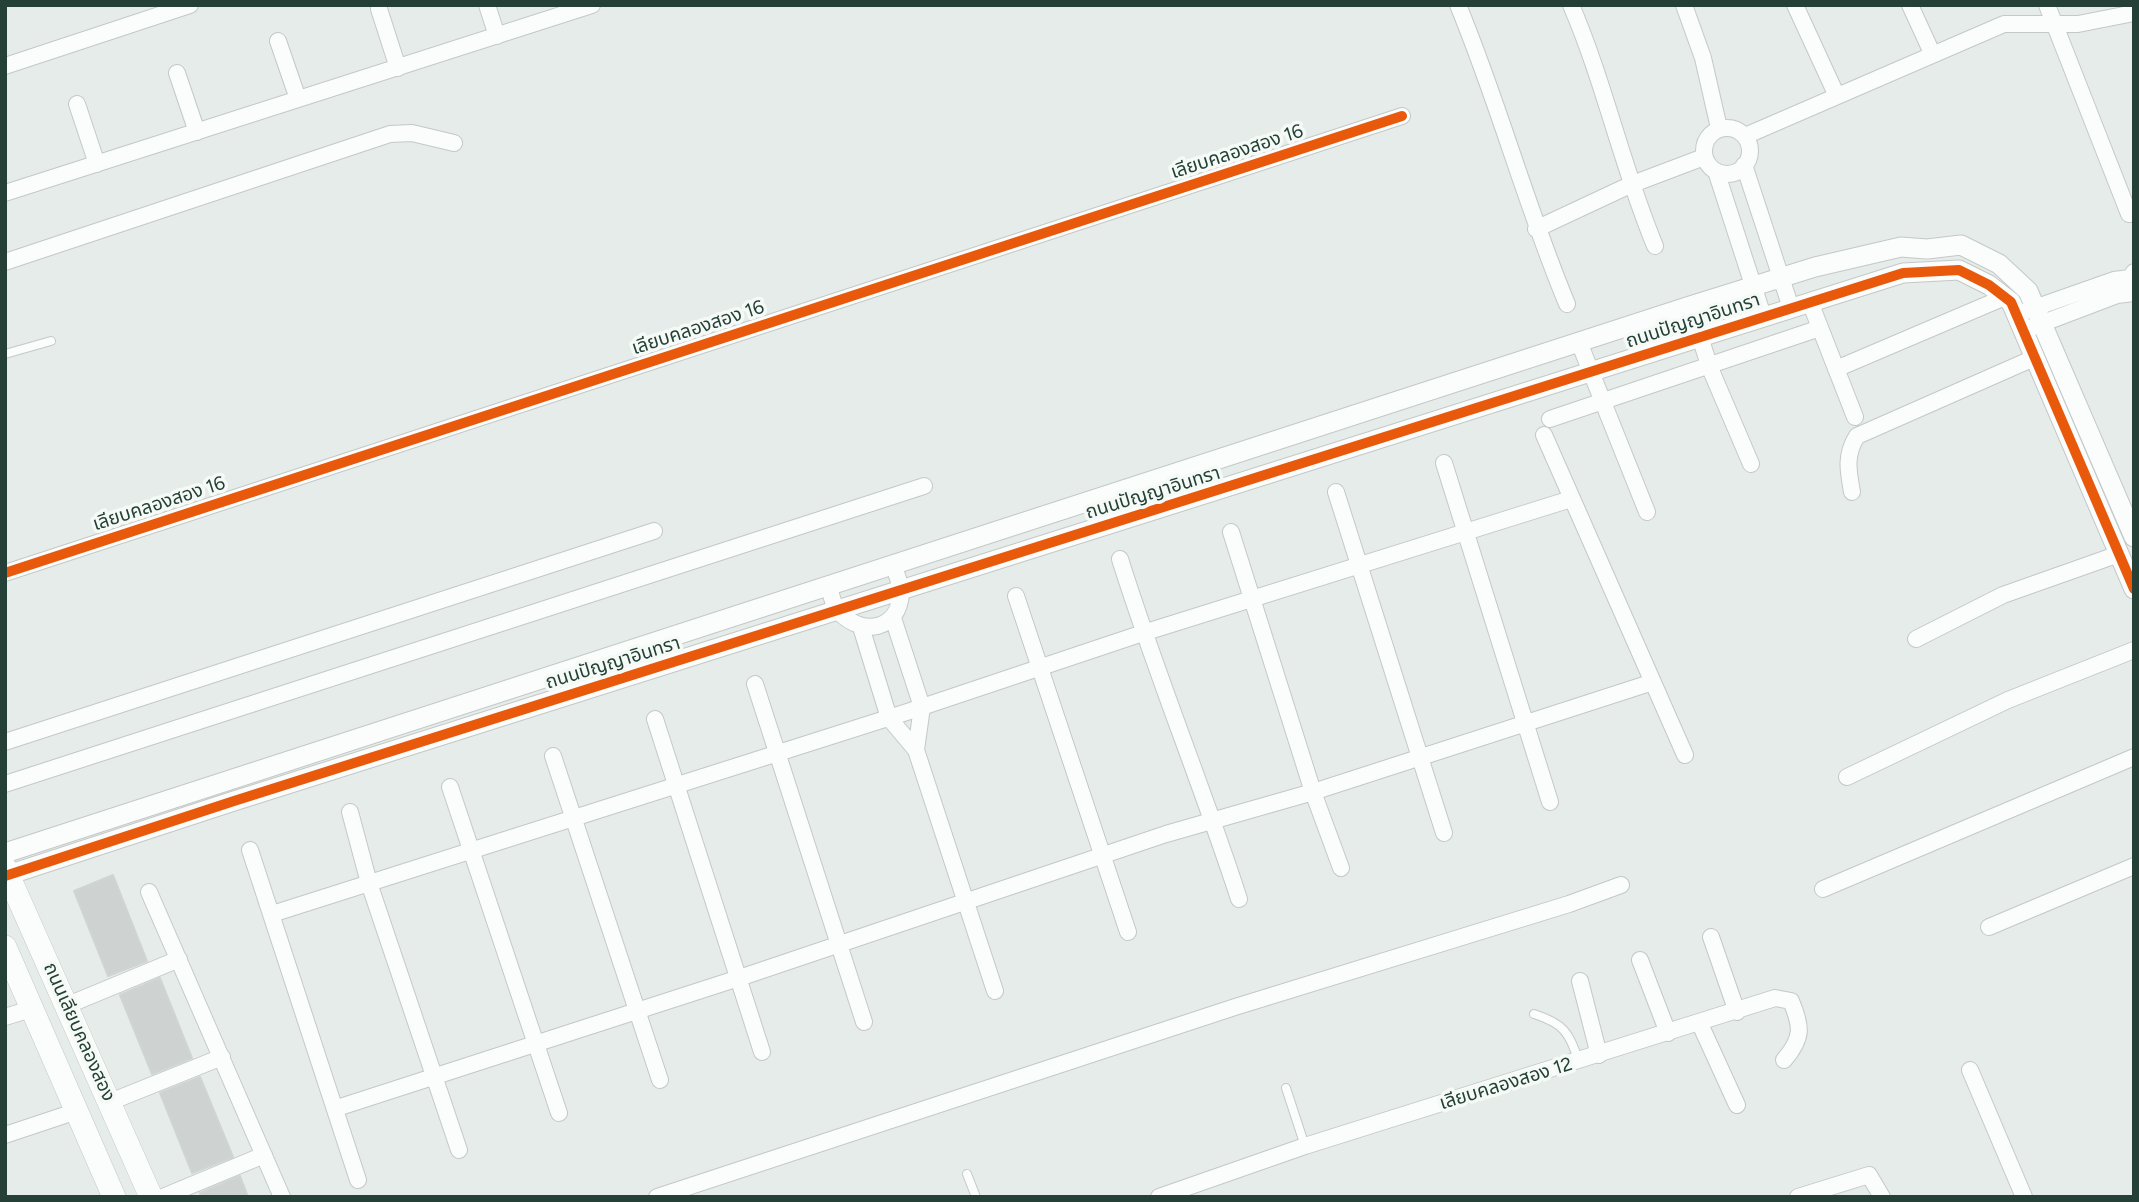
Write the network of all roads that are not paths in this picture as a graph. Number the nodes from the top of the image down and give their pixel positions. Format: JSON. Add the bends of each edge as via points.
{"nodes":[{"id":1,"x":190,"y":5,"type":"edge"},
{"id":2,"x":487,"y":5,"type":"edge"},
{"id":3,"x":592,"y":5,"type":"edge"},
{"id":4,"x":1458,"y":5,"type":"edge"},
{"id":5,"x":1571,"y":5,"type":"edge"},
{"id":6,"x":1684,"y":5,"type":"edge"},
{"id":7,"x":1795,"y":5,"type":"edge"},
{"id":8,"x":1910,"y":5,"type":"edge"},
{"id":9,"x":2047,"y":5,"type":"edge"},
{"id":10,"x":379,"y":9,"type":"dead end"},
{"id":11,"x":2134,"y":13,"type":"edge"},
{"id":12,"x":2054,"y":23,"type":"junction"},
{"id":13,"x":497,"y":36,"type":"junction"},
{"id":14,"x":278,"y":41,"type":"dead end"},
{"id":15,"x":1932,"y":53,"type":"junction"},
{"id":16,"x":5,"y":66,"type":"edge"},
{"id":17,"x":398,"y":68,"type":"junction"},
{"id":18,"x":177,"y":73,"type":"dead end"},
{"id":19,"x":1836,"y":94,"type":"junction"},
{"id":20,"x":298,"y":99,"type":"junction"},
{"id":21,"x":77,"y":104,"type":"dead end"},
{"id":22,"x":1402,"y":116,"type":"dead end"},
{"id":23,"x":1719,"y":128,"type":"junction"},
{"id":24,"x":197,"y":132,"type":"junction"},
{"id":25,"x":1745,"y":136,"type":"junction"},
{"id":26,"x":454,"y":143,"type":"dead end"},
{"id":27,"x":1704,"y":157,"type":"junction"},
{"id":28,"x":97,"y":164,"type":"junction"},
{"id":29,"x":1744,"y":165,"type":"junction"},
{"id":30,"x":1716,"y":171,"type":"junction"},
{"id":31,"x":1630,"y":186,"type":"junction"},
{"id":32,"x":5,"y":193,"type":"edge"},
{"id":33,"x":2129,"y":214,"type":"dead end"},
{"id":34,"x":1536,"y":229,"type":"junction"},
{"id":35,"x":1655,"y":246,"type":"dead end"},
{"id":36,"x":5,"y":262,"type":"edge"},
{"id":37,"x":1781,"y":277,"type":"junction"},
{"id":38,"x":2133,"y":284,"type":"edge"},
{"id":39,"x":1754,"y":286,"type":"junction"},
{"id":40,"x":2006,"y":297,"type":"junction"},
{"id":41,"x":1810,"y":302,"type":"junction"},
{"id":42,"x":1567,"y":304,"type":"dead end"},
{"id":43,"x":1690,"y":306,"type":"junction"},
{"id":44,"x":1791,"y":308,"type":"junction"},
{"id":45,"x":2040,"y":314,"type":"junction"},
{"id":46,"x":1763,"y":316,"type":"junction"},
{"id":47,"x":2021,"y":322,"type":"junction"},
{"id":48,"x":1820,"y":328,"type":"junction"},
{"id":49,"x":1699,"y":338,"type":"junction"},
{"id":50,"x":51,"y":341,"type":"dead end"},
{"id":51,"x":1579,"y":342,"type":"junction"},
{"id":52,"x":5,"y":354,"type":"edge"},
{"id":53,"x":2034,"y":358,"type":"junction"},
{"id":54,"x":1710,"y":368,"type":"junction"},
{"id":55,"x":1836,"y":369,"type":"junction"},
{"id":56,"x":1590,"y":374,"type":"junction"},
{"id":57,"x":1601,"y":402,"type":"junction"},
{"id":58,"x":1855,"y":416,"type":"dead end"},
{"id":59,"x":1444,"y":463,"type":"dead end"},
{"id":60,"x":1751,"y":464,"type":"dead end"},
{"id":61,"x":924,"y":485,"type":"dead end"},
{"id":62,"x":1336,"y":492,"type":"dead end"},
{"id":63,"x":1852,"y":492,"type":"dead end"},
{"id":64,"x":1571,"y":499,"type":"junction"},
{"id":65,"x":1647,"y":512,"type":"dead end"},
{"id":66,"x":654,"y":531,"type":"dead end"},
{"id":67,"x":1231,"y":532,"type":"dead end"},
{"id":68,"x":1464,"y":534,"type":"junction"},
{"id":69,"x":2134,"y":537,"type":"edge"},
{"id":70,"x":2119,"y":554,"type":"junction"},
{"id":71,"x":1121,"y":559,"type":"dead end"},
{"id":72,"x":894,"y":566,"type":"junction"},
{"id":73,"x":1360,"y":566,"type":"junction"},
{"id":74,"x":5,"y":573,"type":"edge"},
{"id":75,"x":829,"y":586,"type":"junction"},
{"id":76,"x":2134,"y":589,"type":"edge"},
{"id":77,"x":901,"y":590,"type":"junction"},
{"id":78,"x":1016,"y":596,"type":"dead end"},
{"id":79,"x":1251,"y":600,"type":"junction"},
{"id":80,"x":837,"y":611,"type":"junction"},
{"id":81,"x":893,"y":618,"type":"junction"},
{"id":82,"x":861,"y":627,"type":"junction"},
{"id":83,"x":1143,"y":632,"type":"junction"},
{"id":84,"x":1916,"y":639,"type":"dead end"},
{"id":85,"x":2134,"y":650,"type":"edge"},
{"id":86,"x":1039,"y":667,"type":"junction"},
{"id":87,"x":1653,"y":682,"type":"junction"},
{"id":88,"x":755,"y":684,"type":"dead end"},
{"id":89,"x":922,"y":707,"type":"junction"},
{"id":90,"x":889,"y":718,"type":"junction"},
{"id":91,"x":655,"y":719,"type":"dead end"},
{"id":92,"x":1525,"y":724,"type":"junction"},
{"id":93,"x":5,"y":742,"type":"edge"},
{"id":94,"x":916,"y":750,"type":"junction"},
{"id":95,"x":777,"y":754,"type":"junction"},
{"id":96,"x":1685,"y":755,"type":"dead end"},
{"id":97,"x":553,"y":756,"type":"dead end"},
{"id":98,"x":1420,"y":757,"type":"junction"},
{"id":99,"x":2134,"y":757,"type":"edge"},
{"id":100,"x":1847,"y":777,"type":"dead end"},
{"id":101,"x":5,"y":784,"type":"edge"},
{"id":102,"x":674,"y":786,"type":"junction"},
{"id":103,"x":450,"y":787,"type":"dead end"},
{"id":104,"x":1313,"y":792,"type":"junction"},
{"id":105,"x":1550,"y":802,"type":"dead end"},
{"id":106,"x":350,"y":812,"type":"dead end"},
{"id":107,"x":574,"y":818,"type":"junction"},
{"id":108,"x":1213,"y":821,"type":"junction"},
{"id":109,"x":1444,"y":833,"type":"dead end"},
{"id":110,"x":250,"y":850,"type":"dead end"},
{"id":111,"x":471,"y":851,"type":"junction"},
{"id":112,"x":1102,"y":856,"type":"junction"},
{"id":113,"x":2134,"y":866,"type":"edge"},
{"id":114,"x":6,"y":868,"type":"edge"},
{"id":115,"x":1340,"y":868,"type":"dead end"},
{"id":116,"x":369,"y":883,"type":"junction"},
{"id":117,"x":1621,"y":885,"type":"dead end"},
{"id":118,"x":1823,"y":889,"type":"dead end"},
{"id":119,"x":149,"y":892,"type":"dead end"},
{"id":120,"x":1239,"y":899,"type":"dead end"},
{"id":121,"x":967,"y":902,"type":"junction"},
{"id":122,"x":272,"y":914,"type":"junction"},
{"id":123,"x":1989,"y":927,"type":"dead end"},
{"id":124,"x":1128,"y":932,"type":"dead end"},
{"id":125,"x":1712,"y":937,"type":"dead end"},
{"id":126,"x":838,"y":945,"type":"junction"},
{"id":127,"x":5,"y":947,"type":"edge"},
{"id":128,"x":179,"y":959,"type":"junction"},
{"id":129,"x":1640,"y":960,"type":"dead end"},
{"id":130,"x":738,"y":978,"type":"junction"},
{"id":131,"x":1580,"y":981,"type":"dead end"},
{"id":132,"x":995,"y":991,"type":"dead end"},
{"id":133,"x":68,"y":1005,"type":"junction"},
{"id":134,"x":32,"y":1009,"type":"junction"},
{"id":135,"x":637,"y":1011,"type":"junction"},
{"id":136,"x":1737,"y":1012,"type":"junction"},
{"id":137,"x":1534,"y":1014,"type":"dead end"},
{"id":138,"x":5,"y":1017,"type":"edge"},
{"id":139,"x":864,"y":1022,"type":"dead end"},
{"id":140,"x":1700,"y":1024,"type":"junction"},
{"id":141,"x":1668,"y":1033,"type":"junction"},
{"id":142,"x":535,"y":1044,"type":"junction"},
{"id":143,"x":762,"y":1052,"type":"dead end"},
{"id":144,"x":1599,"y":1055,"type":"junction"},
{"id":145,"x":222,"y":1057,"type":"junction"},
{"id":146,"x":1784,"y":1060,"type":"dead end"},
{"id":147,"x":1579,"y":1061,"type":"junction"},
{"id":148,"x":1970,"y":1070,"type":"dead end"},
{"id":149,"x":435,"y":1076,"type":"junction"},
{"id":150,"x":660,"y":1080,"type":"dead end"},
{"id":151,"x":1286,"y":1088,"type":"dead end"},
{"id":152,"x":110,"y":1102,"type":"junction"},
{"id":153,"x":1737,"y":1105,"type":"dead end"},
{"id":154,"x":337,"y":1108,"type":"junction"},
{"id":155,"x":76,"y":1111,"type":"junction"},
{"id":156,"x":559,"y":1113,"type":"dead end"},
{"id":157,"x":5,"y":1135,"type":"edge"},
{"id":158,"x":1305,"y":1146,"type":"junction"},
{"id":159,"x":459,"y":1150,"type":"dead end"},
{"id":160,"x":264,"y":1155,"type":"junction"},
{"id":161,"x":967,"y":1174,"type":"dead end"},
{"id":162,"x":358,"y":1180,"type":"dead end"},
{"id":163,"x":114,"y":1197,"type":"edge"},
{"id":164,"x":151,"y":1197,"type":"edge"},
{"id":165,"x":163,"y":1197,"type":"edge"},
{"id":166,"x":282,"y":1197,"type":"edge"},
{"id":167,"x":657,"y":1197,"type":"edge"},
{"id":168,"x":976,"y":1197,"type":"edge"},
{"id":169,"x":1159,"y":1197,"type":"edge"},
{"id":170,"x":1798,"y":1197,"type":"edge"},
{"id":171,"x":1882,"y":1197,"type":"edge"},
{"id":172,"x":2024,"y":1197,"type":"edge"}],
"edges":[{"from":1,"to":16,"type":"street"},
{"from":2,"to":13,"type":"street"},
{"from":3,"to":13,"type":"street"},
{"from":4,"to":34,"type":"street","via":[[1497,106]]},
{"from":5,"to":31,"type":"street","via":[[1595,66]]},
{"from":6,"to":23,"type":"street","via":[[1703,58]]},
{"from":7,"to":19,"type":"street"},
{"from":8,"to":15,"type":"street"},
{"from":9,"to":12,"type":"street"},
{"from":10,"to":17,"type":"street"},
{"from":11,"to":12,"type":"street","via":[[2078,24]]},
{"from":12,"to":15,"type":"street","via":[[2004,24]]},
{"from":12,"to":33,"type":"street"},
{"from":13,"to":17,"type":"street"},
{"from":14,"to":20,"type":"street"},
{"from":15,"to":19,"type":"street"},
{"from":17,"to":20,"type":"street"},
{"from":18,"to":24,"type":"street"},
{"from":19,"to":25,"type":"street"},
{"from":20,"to":24,"type":"street"},
{"from":21,"to":28,"type":"street"},
{"from":22,"to":74,"type":"street","name":"เลียบคลองสอง 16"},
{"from":23,"to":25,"type":"street","via":[[1733,128]]},
{"from":23,"to":27,"type":"street","via":[[1709,135]]},
{"from":24,"to":28,"type":"street"},
{"from":25,"to":29,"type":"street","via":[[1749,151]]},
{"from":26,"to":36,"type":"street","via":[[412,133],[390,134]]},
{"from":27,"to":30,"type":"street"},
{"from":27,"to":31,"type":"street"},
{"from":28,"to":32,"type":"street"},
{"from":29,"to":30,"type":"street","via":[[1731,173]]},
{"from":29,"to":37,"type":"street"},
{"from":30,"to":39,"type":"street"},
{"from":31,"to":34,"type":"street"},
{"from":31,"to":35,"type":"street"},
{"from":34,"to":42,"type":"street"},
{"from":37,"to":39,"type":"street","name":"ถนนปัญญาอินทรา"},
{"from":37,"to":44,"type":"street"},
{"from":37,"to":45,"type":"street","name":"ถนนปัญญาอินทรา","via":[[1901,247],[1961,245],[1999,264],[2028,291]]},
{"from":38,"to":45,"type":"street","via":[[2115,280]]},
{"from":39,"to":43,"type":"street","name":"ถนนปัญญาอินทรา"},
{"from":39,"to":46,"type":"street"},
{"from":40,"to":41,"type":"street","name":"ถนนปัญญาอินทรา","via":[[1959,270],[1903,273]]},
{"from":40,"to":47,"type":"street","name":"ถนนปัญญาอินทรา"},
{"from":40,"to":55,"type":"street"},
{"from":41,"to":44,"type":"street","name":"ถนนปัญญาอินทรา"},
{"from":41,"to":48,"type":"street"},
{"from":43,"to":49,"type":"street"},
{"from":43,"to":51,"type":"street","name":"ถนนปัญญาอินทรา"},
{"from":44,"to":46,"type":"street","name":"ถนนปัญญาอินทรา"},
{"from":45,"to":47,"type":"street"},
{"from":45,"to":69,"type":"street","name":"ถนนปัญญาอินทรา"},
{"from":46,"to":49,"type":"street","name":"ถนนปัญญาอินทรา"},
{"from":47,"to":53,"type":"street","name":"ถนนปัญญาอินทรา"},
{"from":48,"to":54,"type":"street"},
{"from":48,"to":55,"type":"street"},
{"from":49,"to":54,"type":"street"},
{"from":49,"to":56,"type":"street","name":"ถนนปัญญาอินทรา"},
{"from":50,"to":52,"type":"lane"},
{"from":51,"to":56,"type":"street"},
{"from":51,"to":72,"type":"street","name":"ถนนปัญญาอินทรา"},
{"from":53,"to":63,"type":"street","via":[[1857,436],[1847,465]]},
{"from":53,"to":70,"type":"street","name":"ถนนปัญญาอินทรา"},
{"from":54,"to":57,"type":"street"},
{"from":54,"to":60,"type":"street"},
{"from":55,"to":58,"type":"street"},
{"from":56,"to":57,"type":"street"},
{"from":56,"to":77,"type":"street","name":"ถนนปัญญาอินทรา"},
{"from":57,"to":64,"type":"street","via":[[1547,427]]},
{"from":57,"to":65,"type":"street"},
{"from":59,"to":68,"type":"street"},
{"from":61,"to":101,"type":"street"},
{"from":62,"to":73,"type":"street"},
{"from":64,"to":68,"type":"street"},
{"from":64,"to":87,"type":"street"},
{"from":66,"to":93,"type":"street"},
{"from":67,"to":79,"type":"street"},
{"from":68,"to":73,"type":"street"},
{"from":68,"to":92,"type":"street"},
{"from":70,"to":76,"type":"street","name":"ถนนปัญญาอินทรา"},
{"from":70,"to":84,"type":"street","via":[[2003,594]]},
{"from":71,"to":83,"type":"street"},
{"from":72,"to":75,"type":"street","name":"ถนนปัญญาอินทรา"},
{"from":72,"to":77,"type":"street"},
{"from":73,"to":79,"type":"street"},
{"from":73,"to":98,"type":"street"},
{"from":75,"to":80,"type":"street"},
{"from":75,"to":114,"type":"street","name":"ถนนปัญญาอินทรา"},
{"from":77,"to":80,"type":"street","name":"ถนนปัญญาอินทรา"},
{"from":77,"to":81,"type":"street"},
{"from":78,"to":86,"type":"street"},
{"from":79,"to":83,"type":"street"},
{"from":79,"to":104,"type":"street"},
{"from":80,"to":82,"type":"street"},
{"from":80,"to":114,"type":"street","name":"ถนนปัญญาอินทรา"},
{"from":81,"to":82,"type":"street","via":[[878,628]]},
{"from":81,"to":89,"type":"street"},
{"from":82,"to":90,"type":"street"},
{"from":83,"to":86,"type":"street"},
{"from":83,"to":108,"type":"street"},
{"from":85,"to":100,"type":"street","via":[[2008,700]]},
{"from":86,"to":89,"type":"street"},
{"from":86,"to":112,"type":"street"},
{"from":87,"to":92,"type":"street"},
{"from":87,"to":96,"type":"street"},
{"from":88,"to":95,"type":"street"},
{"from":89,"to":90,"type":"street"},
{"from":89,"to":94,"type":"street"},
{"from":90,"to":94,"type":"street"},
{"from":90,"to":95,"type":"street"},
{"from":91,"to":102,"type":"street"},
{"from":92,"to":98,"type":"street"},
{"from":92,"to":105,"type":"street"},
{"from":94,"to":121,"type":"street"},
{"from":95,"to":102,"type":"street"},
{"from":95,"to":126,"type":"street"},
{"from":97,"to":107,"type":"street"},
{"from":98,"to":104,"type":"street"},
{"from":98,"to":109,"type":"street"},
{"from":99,"to":118,"type":"street"},
{"from":102,"to":107,"type":"street"},
{"from":102,"to":130,"type":"street"},
{"from":103,"to":111,"type":"street"},
{"from":104,"to":108,"type":"street"},
{"from":104,"to":115,"type":"street"},
{"from":106,"to":116,"type":"street"},
{"from":107,"to":111,"type":"street"},
{"from":107,"to":135,"type":"street"},
{"from":108,"to":112,"type":"street"},
{"from":108,"to":120,"type":"street"},
{"from":110,"to":122,"type":"street"},
{"from":111,"to":116,"type":"street"},
{"from":111,"to":142,"type":"street"},
{"from":112,"to":121,"type":"street"},
{"from":112,"to":124,"type":"street"},
{"from":113,"to":123,"type":"street"},
{"from":114,"to":133,"type":"main road","name":"ถนนเลียบคลองสอง"},
{"from":116,"to":122,"type":"street"},
{"from":116,"to":149,"type":"street"},
{"from":117,"to":167,"type":"street"},
{"from":119,"to":128,"type":"street"},
{"from":121,"to":126,"type":"street"},
{"from":121,"to":132,"type":"street"},
{"from":122,"to":154,"type":"street"},
{"from":125,"to":136,"type":"street"},
{"from":126,"to":130,"type":"street"},
{"from":126,"to":139,"type":"street"},
{"from":127,"to":134,"type":"main road","name":"ถนนเลียบคลองสอง"},
{"from":128,"to":133,"type":"street"},
{"from":128,"to":145,"type":"street"},
{"from":129,"to":141,"type":"street"},
{"from":130,"to":135,"type":"street"},
{"from":130,"to":143,"type":"street"},
{"from":131,"to":144,"type":"street"},
{"from":133,"to":152,"type":"main road","name":"ถนนเลียบคลองสอง"},
{"from":134,"to":138,"type":"street"},
{"from":134,"to":155,"type":"main road","name":"ถนนเลียบคลองสอง"},
{"from":135,"to":142,"type":"street"},
{"from":135,"to":150,"type":"street"},
{"from":136,"to":140,"type":"street","name":"เลียบคลองสอง 12"},
{"from":136,"to":146,"type":"street","name":"เลียบคลองสอง 12","via":[[1775,998],[1791,1001],[1799,1040]]},
{"from":137,"to":147,"type":"lane","via":[[1564,1028]]},
{"from":140,"to":141,"type":"street","name":"เลียบคลองสอง 12"},
{"from":140,"to":153,"type":"street"},
{"from":141,"to":144,"type":"street","name":"เลียบคลองสอง 12"},
{"from":142,"to":149,"type":"street"},
{"from":142,"to":156,"type":"street"},
{"from":144,"to":147,"type":"street","name":"เลียบคลองสอง 12"},
{"from":145,"to":152,"type":"street"},
{"from":145,"to":160,"type":"street"},
{"from":147,"to":158,"type":"street","name":"เลียบคลองสอง 12"},
{"from":148,"to":172,"type":"street"},
{"from":149,"to":154,"type":"street"},
{"from":149,"to":159,"type":"street"},
{"from":151,"to":158,"type":"lane"},
{"from":152,"to":164,"type":"main road","name":"ถนนเลียบคลองสอง"},
{"from":154,"to":162,"type":"street"},
{"from":155,"to":157,"type":"street"},
{"from":155,"to":163,"type":"main road","name":"ถนนเลียบคลองสอง"},
{"from":158,"to":169,"type":"street","name":"เลียบคลองสอง 12"},
{"from":160,"to":165,"type":"street"},
{"from":160,"to":166,"type":"street"},
{"from":161,"to":168,"type":"lane"},
{"from":170,"to":171,"type":"street","via":[[1869,1175]]}]}
